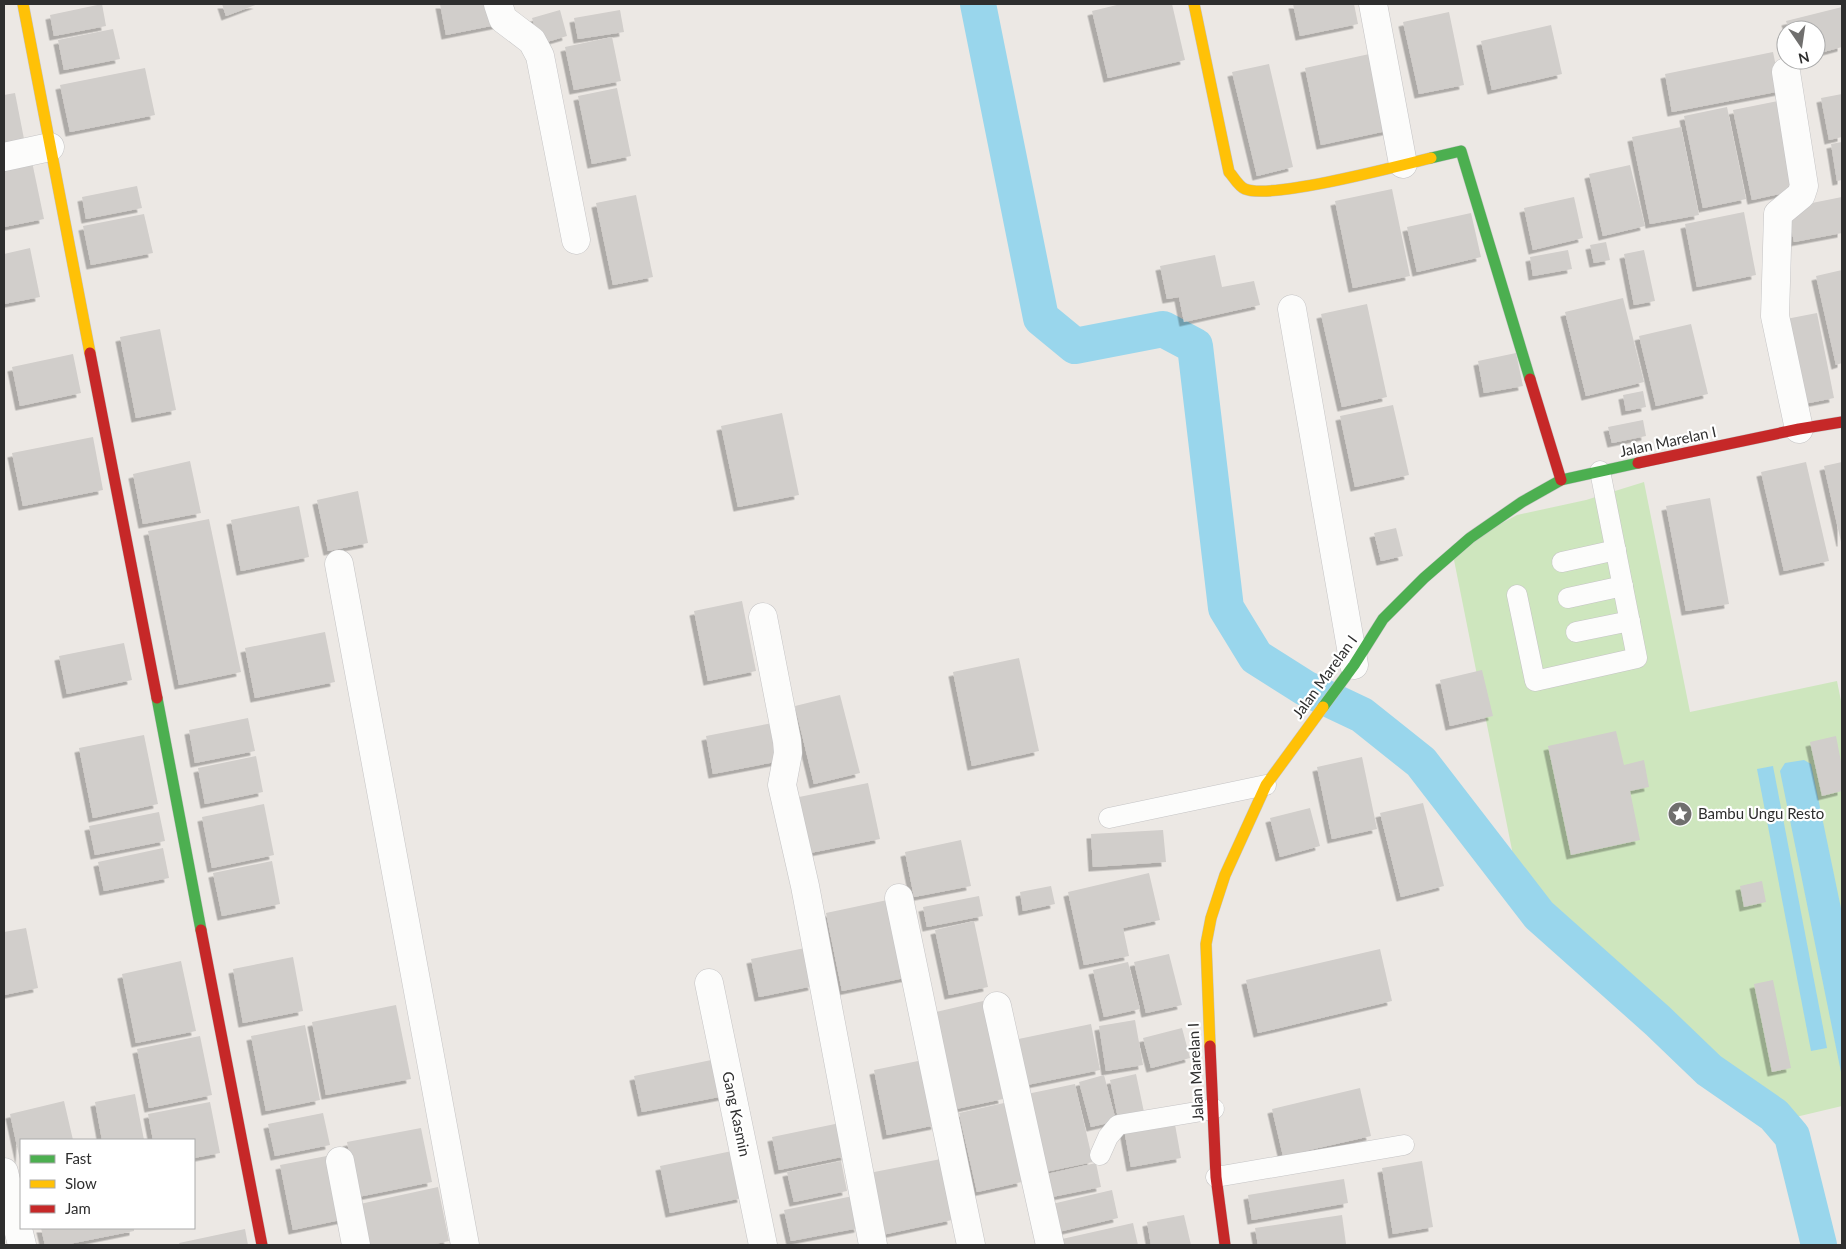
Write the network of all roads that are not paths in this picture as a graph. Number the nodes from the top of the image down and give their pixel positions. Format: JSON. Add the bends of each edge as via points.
{"nodes":[{"id":1,"x":23,"y":4,"type":"edge"},
{"id":2,"x":498,"y":4,"type":"edge"},
{"id":3,"x":1194,"y":4,"type":"edge"},
{"id":4,"x":1373,"y":4,"type":"edge"},
{"id":5,"x":1786,"y":72,"type":"dead end"},
{"id":6,"x":50,"y":147,"type":"junction"},
{"id":7,"x":4,"y":157,"type":"edge"},
{"id":8,"x":1403,"y":164,"type":"junction"},
{"id":9,"x":576,"y":240,"type":"dead end"},
{"id":10,"x":1292,"y":309,"type":"dead end"},
{"id":11,"x":1842,"y":422,"type":"edge"},
{"id":12,"x":1799,"y":429,"type":"junction"},
{"id":13,"x":1600,"y":471,"type":"junction"},
{"id":14,"x":1561,"y":480,"type":"junction"},
{"id":15,"x":1616,"y":550,"type":"junction"},
{"id":16,"x":1562,"y":562,"type":"dead end"},
{"id":17,"x":339,"y":564,"type":"dead end"},
{"id":18,"x":1623,"y":586,"type":"junction"},
{"id":19,"x":1518,"y":595,"type":"dead end"},
{"id":20,"x":1568,"y":598,"type":"dead end"},
{"id":21,"x":763,"y":617,"type":"dead end"},
{"id":22,"x":1630,"y":621,"type":"junction"},
{"id":23,"x":1576,"y":632,"type":"dead end"},
{"id":24,"x":1354,"y":665,"type":"junction"},
{"id":25,"x":1266,"y":785,"type":"junction"},
{"id":26,"x":1109,"y":818,"type":"dead end"},
{"id":27,"x":899,"y":898,"type":"dead end"},
{"id":28,"x":709,"y":983,"type":"dead end"},
{"id":29,"x":997,"y":1006,"type":"dead end"},
{"id":30,"x":1214,"y":1109,"type":"junction"},
{"id":31,"x":1404,"y":1146,"type":"dead end"},
{"id":32,"x":1100,"y":1155,"type":"dead end"},
{"id":33,"x":340,"y":1162,"type":"dead end"},
{"id":34,"x":4,"y":1172,"type":"edge"},
{"id":35,"x":1216,"y":1177,"type":"junction"},
{"id":36,"x":22,"y":1245,"type":"edge"},
{"id":37,"x":262,"y":1245,"type":"edge"},
{"id":38,"x":356,"y":1245,"type":"edge"},
{"id":39,"x":465,"y":1245,"type":"edge"},
{"id":40,"x":763,"y":1245,"type":"edge"},
{"id":41,"x":873,"y":1245,"type":"edge"},
{"id":42,"x":971,"y":1245,"type":"edge"},
{"id":43,"x":1050,"y":1245,"type":"edge"},
{"id":44,"x":1225,"y":1245,"type":"edge"}],
"edges":[{"from":1,"to":6,"type":"street"},
{"from":2,"to":9,"type":"street","via":[[503,19],[532,41],[540,56]]},
{"from":3,"to":8,"type":"street","via":[[1229,172],[1245,189],[1260,192],[1291,189]]},
{"from":4,"to":8,"type":"street"},
{"from":5,"to":12,"type":"street","via":[[1804,186],[1801,195],[1778,214],[1774,316]]},
{"from":6,"to":7,"type":"street"},
{"from":6,"to":37,"type":"street"},
{"from":8,"to":14,"type":"street","via":[[1461,151]]},
{"from":10,"to":24,"type":"street"},
{"from":11,"to":12,"type":"street","name":"Jalan Marelan I"},
{"from":12,"to":13,"type":"street","name":"Jalan Marelan I"},
{"from":13,"to":14,"type":"street","name":"Jalan Marelan I"},
{"from":13,"to":15,"type":"lane"},
{"from":14,"to":24,"type":"street","name":"Jalan Marelan I","via":[[1470,538],[1424,578],[1383,619]]},
{"from":15,"to":16,"type":"lane"},
{"from":15,"to":18,"type":"lane"},
{"from":17,"to":39,"type":"street"},
{"from":18,"to":20,"type":"lane"},
{"from":18,"to":22,"type":"lane"},
{"from":19,"to":22,"type":"lane","via":[[1534,681],[1637,658]]},
{"from":21,"to":41,"type":"street","via":[[787,741],[782,785],[805,886]]},
{"from":22,"to":23,"type":"lane"},
{"from":24,"to":25,"type":"street","name":"Jalan Marelan I"},
{"from":25,"to":26,"type":"lane"},
{"from":25,"to":30,"type":"street","name":"Jalan Marelan I","via":[[1225,875],[1206,944]]},
{"from":27,"to":42,"type":"street"},
{"from":28,"to":40,"type":"street","name":"Gang Kasmin"},
{"from":29,"to":43,"type":"street"},
{"from":30,"to":32,"type":"lane","via":[[1118,1125]]},
{"from":30,"to":35,"type":"street","name":"Jalan Marelan I"},
{"from":31,"to":35,"type":"lane"},
{"from":33,"to":38,"type":"street"},
{"from":34,"to":36,"type":"street"},
{"from":35,"to":44,"type":"street","name":"Jalan Marelan I"}]}
